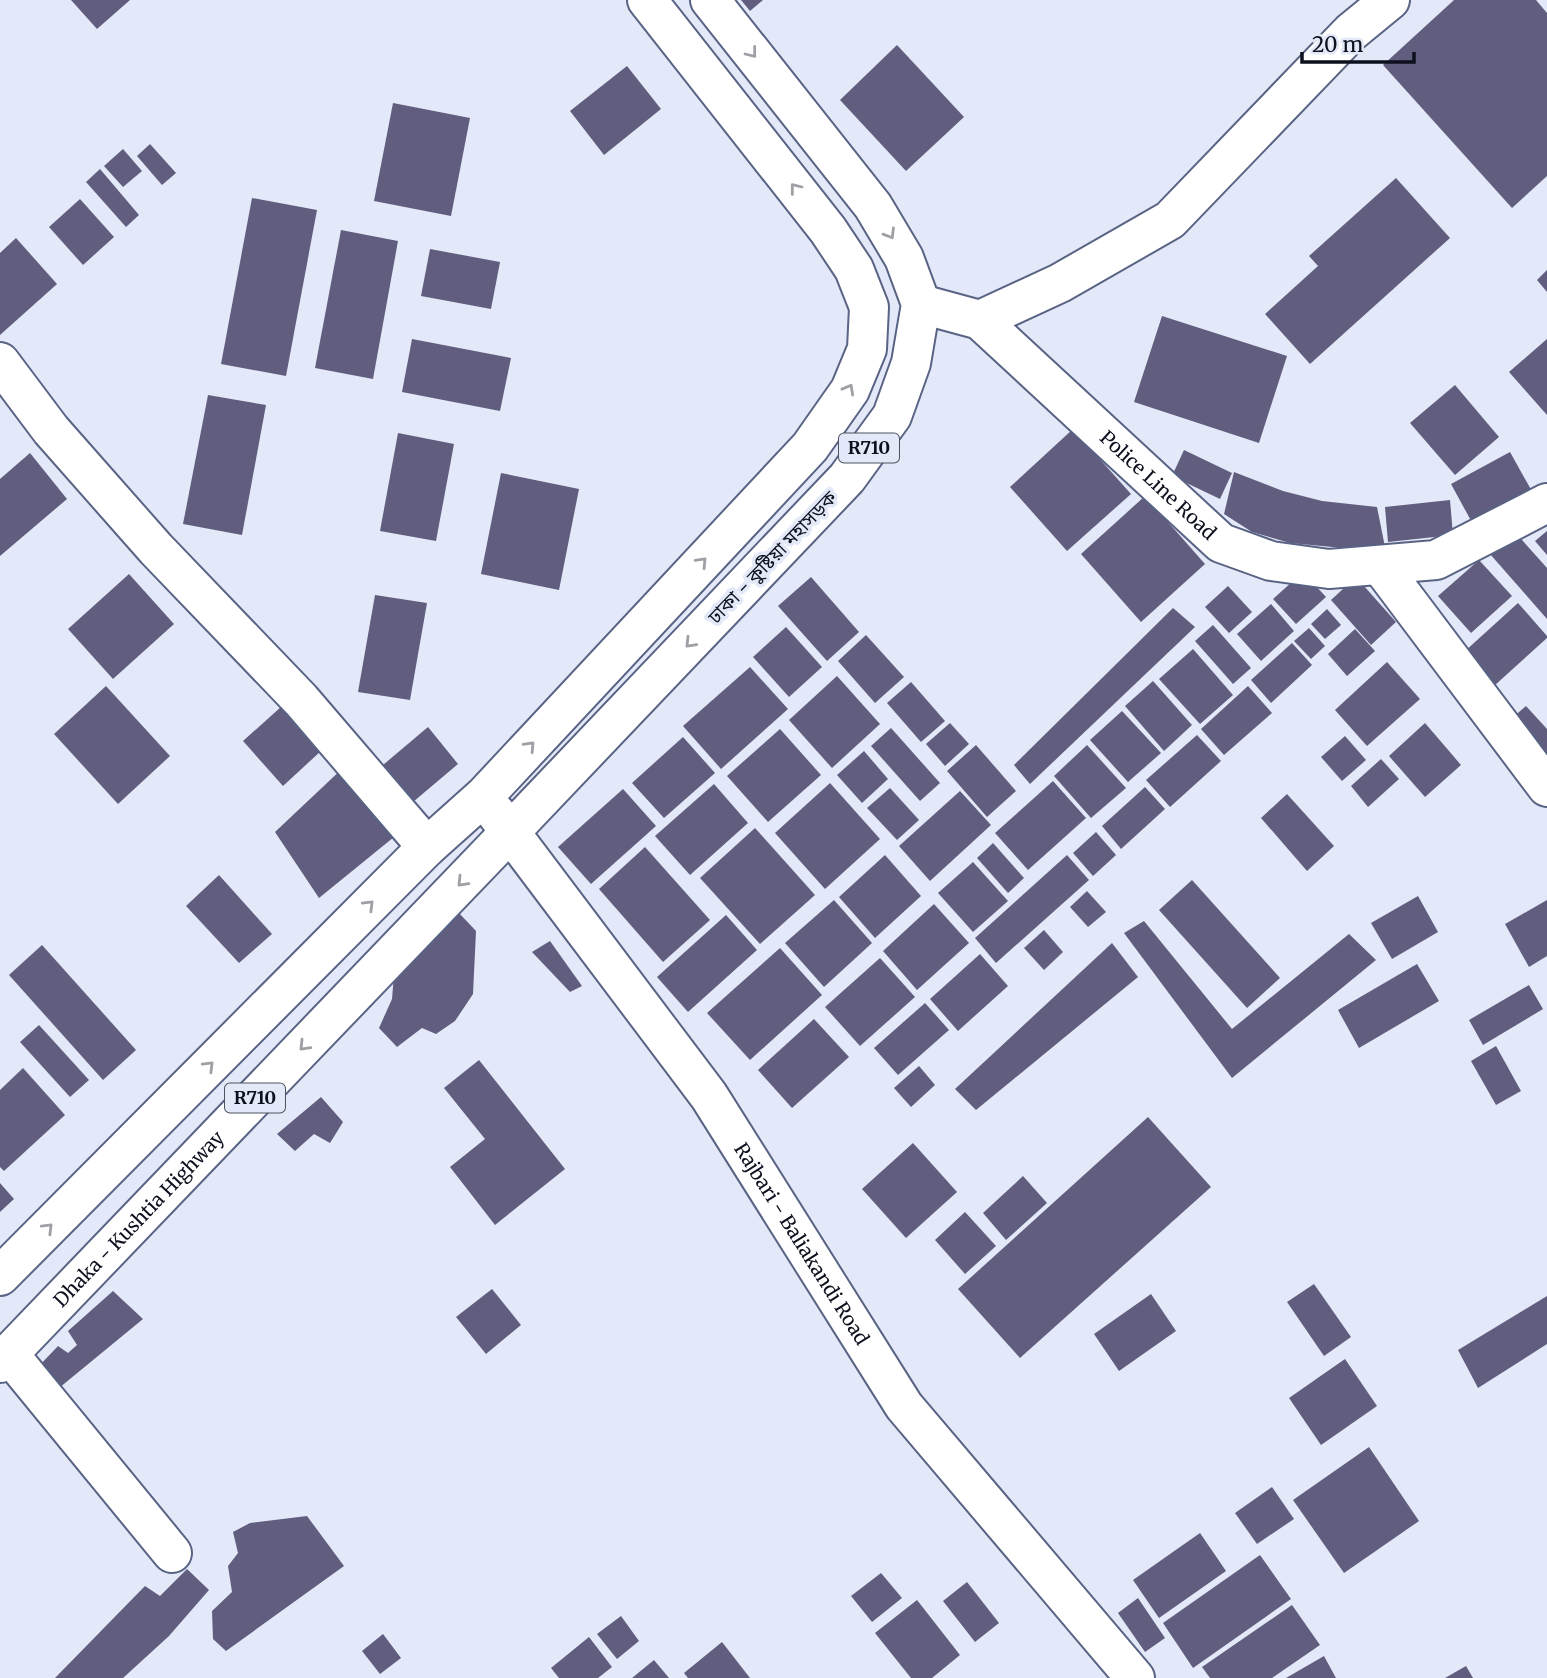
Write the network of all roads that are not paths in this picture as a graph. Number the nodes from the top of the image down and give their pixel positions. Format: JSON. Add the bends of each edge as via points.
{"nodes":[{"id":1,"x":647,"y":0,"type":"edge"},
{"id":2,"x":710,"y":0,"type":"edge"},
{"id":3,"x":1390,"y":0,"type":"edge"},
{"id":4,"x":921,"y":304,"type":"junction"},
{"id":5,"x":980,"y":320,"type":"junction"},
{"id":6,"x":0,"y":362,"type":"edge"},
{"id":7,"x":1547,"y":502,"type":"edge"},
{"id":8,"x":1380,"y":565,"type":"junction"},
{"id":9,"x":1547,"y":787,"type":"edge"},
{"id":10,"x":484,"y":796,"type":"junction"},
{"id":11,"x":509,"y":833,"type":"junction"},
{"id":12,"x":427,"y":847,"type":"junction"},
{"id":13,"x":0,"y":1276,"type":"edge"},
{"id":14,"x":4,"y":1359,"type":"edge"},
{"id":15,"x":172,"y":1553,"type":"dead end"},
{"id":16,"x":1135,"y":1678,"type":"edge"}],
"edges":[{"from":10,"to":1,"type":"main road","number":"R710","one_way":true,"via":[[810,447],[850,390],[866,349],[869,307],[855,270]]},
{"from":2,"to":4,"type":"main road","name":"ঢাকা - কুষ্টিয়া মহাসড়ক","number":"R710","one_way":true,"via":[[873,206],[904,258]]},
{"from":3,"to":5,"type":"main road","via":[[1351,32],[1170,220],[1060,283]]},
{"from":4,"to":5,"type":"main road","name":"Police Line Road"},
{"from":4,"to":11,"type":"main road","name":"ঢাকা - কুষ্টিয়া মহাসড়ক","number":"R710","one_way":true,"via":[[911,363],[892,416],[847,478]]},
{"from":5,"to":8,"type":"main road","name":"Police Line Road","via":[[1221,543],[1271,561],[1329,569]]},
{"from":6,"to":12,"type":"main road","via":[[51,430],[121,510],[301,700]]},
{"from":7,"to":8,"type":"main road","name":"Police Line Road","via":[[1436,560]]},
{"from":8,"to":9,"type":"main road"},
{"from":10,"to":11,"type":"main road","name":"Rajbari - Baliakandi Road"},
{"from":10,"to":12,"type":"main road","number":"R710"},
{"from":11,"to":14,"type":"main road","name":"Dhaka - Kushtia Highway","number":"R710","one_way":true},
{"from":11,"to":16,"type":"main road","name":"Rajbari - Baliakandi Road","via":[[709,1096],[904,1406]]},
{"from":13,"to":12,"type":"main road","number":"R710","one_way":true},
{"from":14,"to":15,"type":"main road"}]}
